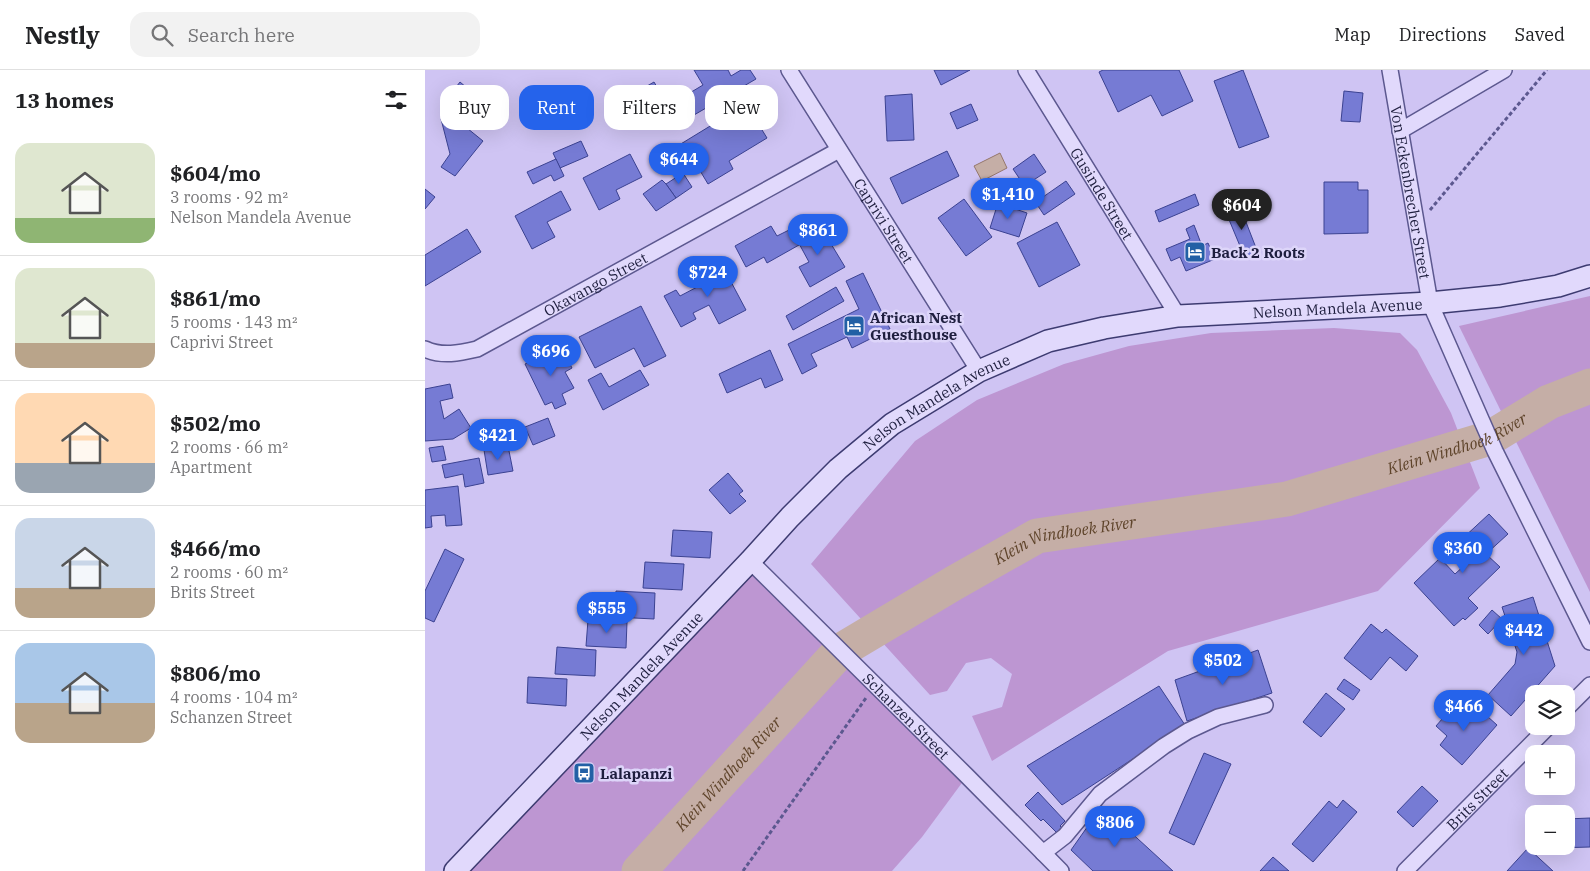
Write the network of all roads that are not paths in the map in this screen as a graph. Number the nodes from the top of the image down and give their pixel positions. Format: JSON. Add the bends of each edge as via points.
{"nodes":[{"id":1,"x":789,"y":70,"type":"edge"},
{"id":2,"x":1026,"y":70,"type":"edge"},
{"id":3,"x":1390,"y":70,"type":"edge"},
{"id":4,"x":1504,"y":70,"type":"edge"},
{"id":5,"x":1400,"y":131,"type":"junction"},
{"id":6,"x":839,"y":150,"type":"junction"},
{"id":7,"x":1590,"y":276,"type":"edge"},
{"id":8,"x":1430,"y":303,"type":"junction"},
{"id":9,"x":1178,"y":316,"type":"junction"},
{"id":10,"x":425,"y":349,"type":"edge"},
{"id":11,"x":979,"y":370,"type":"junction"},
{"id":12,"x":750,"y":562,"type":"junction"},
{"id":13,"x":1590,"y":642,"type":"edge"},
{"id":14,"x":1590,"y":686,"type":"edge"},
{"id":15,"x":1575,"y":700,"type":"edge"},
{"id":16,"x":1265,"y":705,"type":"dead end"},
{"id":17,"x":1540,"y":735,"type":"edge"},
{"id":18,"x":1043,"y":853,"type":"junction"},
{"id":19,"x":455,"y":871,"type":"edge"},
{"id":20,"x":1061,"y":871,"type":"edge"},
{"id":21,"x":1405,"y":871,"type":"edge"}],
"edges":[{"from":1,"to":6,"type":"street","name":"Caprivi Street"},
{"from":2,"to":9,"type":"street","name":"Gusinde Street"},
{"from":3,"to":5,"type":"street","name":"Von Eckenbrecher Street"},
{"from":4,"to":5,"type":"street"},
{"from":5,"to":8,"type":"street","name":"Von Eckenbrecher Street"},
{"from":6,"to":10,"type":"street","name":"Okavango Street","via":[[477,349],[452,354]]},
{"from":6,"to":11,"type":"street","name":"Caprivi Street"},
{"from":7,"to":8,"type":"main road","name":"Nelson Mandela Avenue","via":[[1557,286],[1500,296]]},
{"from":8,"to":9,"type":"main road","name":"Nelson Mandela Avenue"},
{"from":8,"to":13,"type":"street","name":"Von Eckenbrecher Street","via":[[1495,451]]},
{"from":9,"to":11,"type":"main road","name":"Nelson Mandela Avenue","via":[[1104,328],[1047,342]]},
{"from":11,"to":12,"type":"main road","name":"Nelson Mandela Avenue","via":[[892,424],[869,443],[790,517]]},
{"from":12,"to":18,"type":"street","name":"Schanzen Street"},
{"from":12,"to":19,"type":"main road","name":"Nelson Mandela Avenue"},
{"from":14,"to":15,"type":"street"},
{"from":16,"to":18,"type":"street","via":[[1218,717],[1164,746],[1100,794],[1065,836]]},
{"from":17,"to":21,"type":"street","name":"Brits Street"},
{"from":18,"to":20,"type":"street","name":"Schanzen Street"}]}
